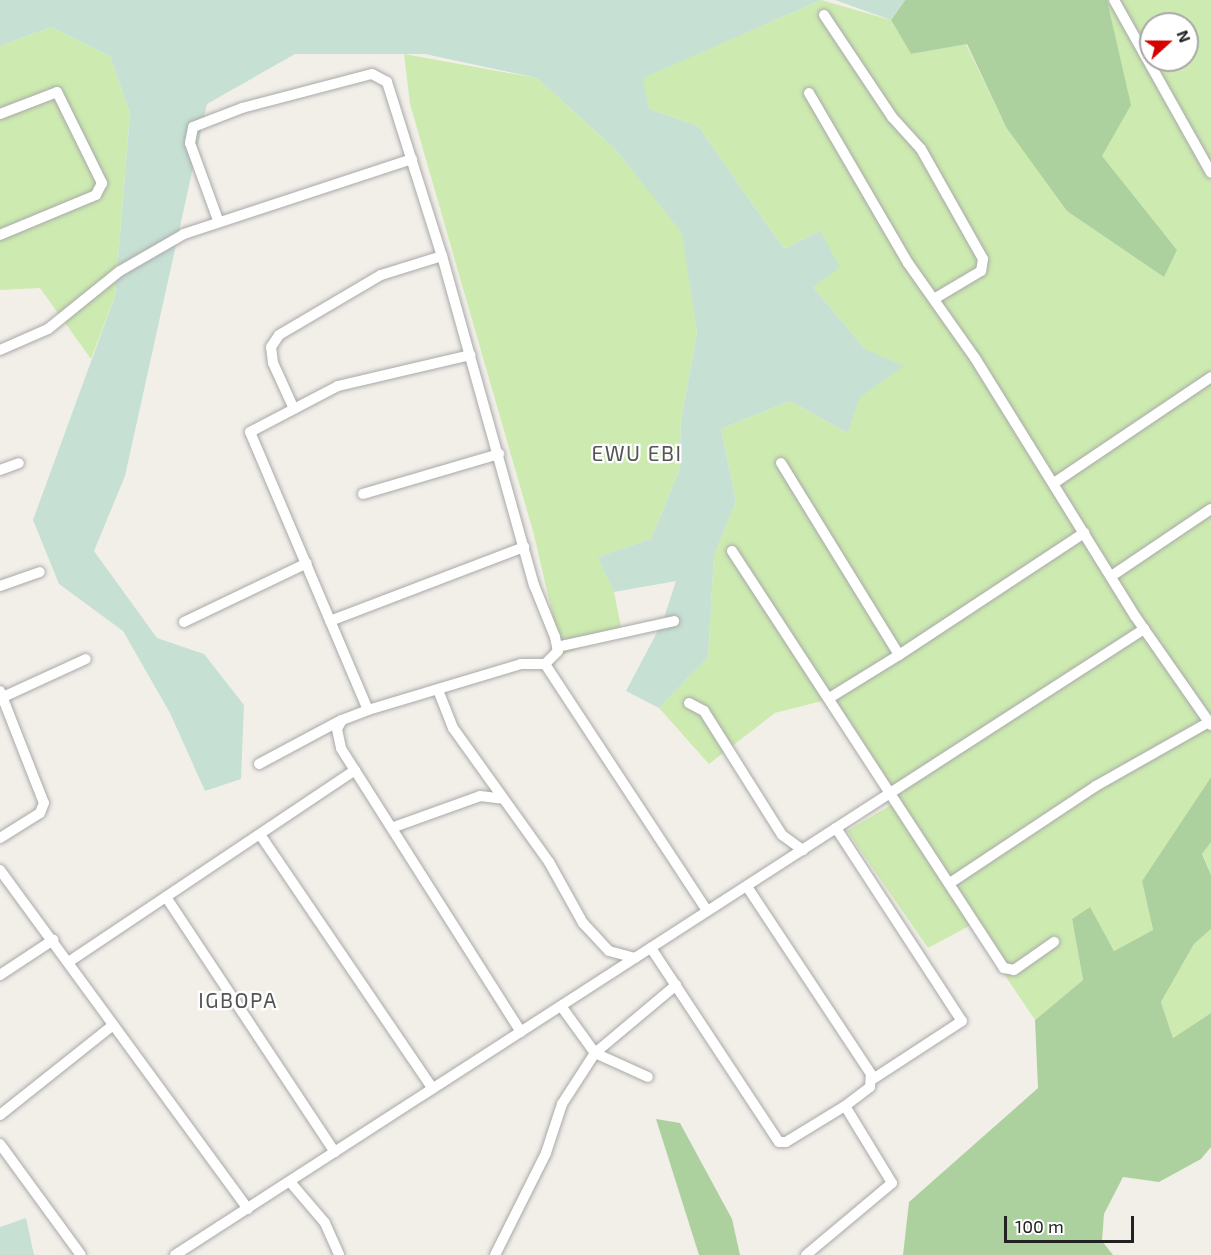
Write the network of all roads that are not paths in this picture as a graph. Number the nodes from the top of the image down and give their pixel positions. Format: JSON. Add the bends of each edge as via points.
{"nodes":[{"id":1,"x":1114,"y":0,"type":"edge"},
{"id":2,"x":824,"y":15,"type":"dead end"},
{"id":3,"x":809,"y":93,"type":"dead end"},
{"id":4,"x":0,"y":114,"type":"edge"},
{"id":5,"x":412,"y":159,"type":"junction"},
{"id":6,"x":1211,"y":172,"type":"edge"},
{"id":7,"x":218,"y":220,"type":"junction"},
{"id":8,"x":0,"y":235,"type":"edge"},
{"id":9,"x":442,"y":256,"type":"junction"},
{"id":10,"x":934,"y":299,"type":"junction"},
{"id":11,"x":0,"y":350,"type":"edge"},
{"id":12,"x":470,"y":355,"type":"junction"},
{"id":13,"x":1211,"y":377,"type":"edge"},
{"id":14,"x":294,"y":409,"type":"junction"},
{"id":15,"x":499,"y":454,"type":"junction"},
{"id":16,"x":19,"y":463,"type":"dead end"},
{"id":17,"x":781,"y":463,"type":"dead end"},
{"id":18,"x":0,"y":470,"type":"edge"},
{"id":19,"x":1054,"y":483,"type":"junction"},
{"id":20,"x":363,"y":494,"type":"dead end"},
{"id":21,"x":1208,"y":516,"type":"edge"},
{"id":22,"x":1084,"y":533,"type":"junction"},
{"id":23,"x":524,"y":547,"type":"junction"},
{"id":24,"x":732,"y":551,"type":"dead end"},
{"id":25,"x":307,"y":563,"type":"junction"},
{"id":26,"x":40,"y":572,"type":"dead end"},
{"id":27,"x":1113,"y":575,"type":"junction"},
{"id":28,"x":0,"y":586,"type":"edge"},
{"id":29,"x":330,"y":621,"type":"junction"},
{"id":30,"x":674,"y":621,"type":"dead end"},
{"id":31,"x":184,"y":622,"type":"dead end"},
{"id":32,"x":1144,"y":629,"type":"junction"},
{"id":33,"x":558,"y":647,"type":"junction"},
{"id":34,"x":899,"y":655,"type":"junction"},
{"id":35,"x":86,"y":659,"type":"dead end"},
{"id":36,"x":545,"y":664,"type":"junction"},
{"id":37,"x":438,"y":690,"type":"junction"},
{"id":38,"x":1,"y":694,"type":"edge"},
{"id":39,"x":831,"y":697,"type":"junction"},
{"id":40,"x":689,"y":703,"type":"dead end"},
{"id":41,"x":368,"y":710,"type":"junction"},
{"id":42,"x":342,"y":720,"type":"junction"},
{"id":43,"x":1210,"y":723,"type":"edge"},
{"id":44,"x":259,"y":764,"type":"dead end"},
{"id":45,"x":355,"y":770,"type":"junction"},
{"id":46,"x":890,"y":792,"type":"junction"},
{"id":47,"x":503,"y":799,"type":"junction"},
{"id":48,"x":394,"y":827,"type":"junction"},
{"id":49,"x":836,"y":828,"type":"junction"},
{"id":50,"x":261,"y":836,"type":"junction"},
{"id":51,"x":0,"y":838,"type":"edge"},
{"id":52,"x":802,"y":850,"type":"junction"},
{"id":53,"x":0,"y":870,"type":"edge"},
{"id":54,"x":950,"y":883,"type":"junction"},
{"id":55,"x":747,"y":888,"type":"junction"},
{"id":56,"x":166,"y":897,"type":"junction"},
{"id":57,"x":707,"y":911,"type":"junction"},
{"id":58,"x":53,"y":940,"type":"junction"},
{"id":59,"x":1054,"y":942,"type":"dead end"},
{"id":60,"x":651,"y":948,"type":"junction"},
{"id":61,"x":609,"y":951,"type":"junction"},
{"id":62,"x":635,"y":958,"type":"junction"},
{"id":63,"x":70,"y":961,"type":"junction"},
{"id":64,"x":614,"y":970,"type":"junction"},
{"id":65,"x":0,"y":975,"type":"edge"},
{"id":66,"x":676,"y":985,"type":"junction"},
{"id":67,"x":561,"y":1006,"type":"junction"},
{"id":68,"x":113,"y":1025,"type":"junction"},
{"id":69,"x":521,"y":1032,"type":"junction"},
{"id":70,"x":595,"y":1053,"type":"junction"},
{"id":71,"x":648,"y":1077,"type":"dead end"},
{"id":72,"x":873,"y":1079,"type":"junction"},
{"id":73,"x":432,"y":1089,"type":"junction"},
{"id":74,"x":861,"y":1094,"type":"junction"},
{"id":75,"x":845,"y":1106,"type":"junction"},
{"id":76,"x":0,"y":1115,"type":"edge"},
{"id":77,"x":858,"y":1123,"type":"junction"},
{"id":78,"x":0,"y":1144,"type":"edge"},
{"id":79,"x":335,"y":1152,"type":"junction"},
{"id":80,"x":291,"y":1183,"type":"junction"},
{"id":81,"x":248,"y":1209,"type":"junction"},
{"id":82,"x":81,"y":1255,"type":"edge"},
{"id":83,"x":175,"y":1255,"type":"edge"},
{"id":84,"x":339,"y":1255,"type":"edge"},
{"id":85,"x":495,"y":1255,"type":"edge"},
{"id":86,"x":806,"y":1255,"type":"edge"}],
"edges":[{"from":1,"to":6,"type":"street"},
{"from":2,"to":10,"type":"street","via":[[892,117],[921,149],[983,259],[981,272]]},
{"from":3,"to":10,"type":"street"},
{"from":4,"to":8,"type":"street","via":[[57,92],[102,183],[96,195]]},
{"from":5,"to":7,"type":"street"},
{"from":5,"to":7,"type":"street","via":[[387,82],[372,74],[242,108],[194,127],[190,134]]},
{"from":5,"to":9,"type":"street"},
{"from":7,"to":11,"type":"street","via":[[144,255],[48,329]]},
{"from":9,"to":12,"type":"street"},
{"from":9,"to":14,"type":"street","via":[[381,275],[279,335],[271,347],[273,363]]},
{"from":10,"to":19,"type":"street"},
{"from":12,"to":14,"type":"street","via":[[338,386]]},
{"from":12,"to":15,"type":"street"},
{"from":13,"to":19,"type":"street"},
{"from":14,"to":25,"type":"street","via":[[250,432]]},
{"from":15,"to":20,"type":"street"},
{"from":15,"to":23,"type":"street"},
{"from":16,"to":18,"type":"street"},
{"from":17,"to":34,"type":"street"},
{"from":19,"to":22,"type":"street"},
{"from":21,"to":27,"type":"street"},
{"from":22,"to":27,"type":"street"},
{"from":22,"to":34,"type":"street"},
{"from":23,"to":29,"type":"street"},
{"from":23,"to":33,"type":"street"},
{"from":24,"to":39,"type":"street"},
{"from":25,"to":29,"type":"street"},
{"from":25,"to":31,"type":"street"},
{"from":26,"to":28,"type":"street"},
{"from":27,"to":32,"type":"street"},
{"from":29,"to":41,"type":"street"},
{"from":30,"to":33,"type":"street"},
{"from":32,"to":43,"type":"street"},
{"from":32,"to":46,"type":"street"},
{"from":33,"to":36,"type":"street","via":[[556,657]]},
{"from":34,"to":39,"type":"street"},
{"from":35,"to":38,"type":"street"},
{"from":36,"to":37,"type":"street","via":[[521,664]]},
{"from":36,"to":57,"type":"street"},
{"from":37,"to":41,"type":"street"},
{"from":37,"to":47,"type":"street","via":[[453,728]]},
{"from":38,"to":51,"type":"street","via":[[44,803],[40,813]]},
{"from":39,"to":46,"type":"street"},
{"from":40,"to":52,"type":"street","via":[[704,711],[782,835]]},
{"from":41,"to":42,"type":"street"},
{"from":42,"to":44,"type":"street"},
{"from":42,"to":45,"type":"street","via":[[338,738]]},
{"from":43,"to":54,"type":"street","via":[[1096,786]]},
{"from":45,"to":48,"type":"street"},
{"from":45,"to":50,"type":"street"},
{"from":46,"to":49,"type":"street"},
{"from":46,"to":54,"type":"street"},
{"from":47,"to":48,"type":"street","via":[[480,796]]},
{"from":47,"to":61,"type":"street","via":[[549,862],[583,923]]},
{"from":48,"to":69,"type":"street"},
{"from":49,"to":52,"type":"street"},
{"from":49,"to":72,"type":"street","via":[[962,1021]]},
{"from":50,"to":56,"type":"street"},
{"from":50,"to":73,"type":"street"},
{"from":52,"to":55,"type":"street"},
{"from":53,"to":58,"type":"street"},
{"from":54,"to":59,"type":"street","via":[[1008,971]]},
{"from":55,"to":57,"type":"street"},
{"from":55,"to":72,"type":"street"},
{"from":56,"to":63,"type":"street"},
{"from":56,"to":79,"type":"street"},
{"from":57,"to":60,"type":"street"},
{"from":58,"to":63,"type":"street"},
{"from":58,"to":65,"type":"street"},
{"from":60,"to":62,"type":"street"},
{"from":60,"to":66,"type":"street"},
{"from":61,"to":62,"type":"street"},
{"from":61,"to":64,"type":"street"},
{"from":62,"to":64,"type":"street"},
{"from":63,"to":68,"type":"street"},
{"from":64,"to":67,"type":"street"},
{"from":66,"to":70,"type":"street"},
{"from":66,"to":75,"type":"street","via":[[779,1142]]},
{"from":67,"to":69,"type":"street"},
{"from":67,"to":70,"type":"street"},
{"from":68,"to":76,"type":"street"},
{"from":68,"to":81,"type":"street"},
{"from":69,"to":73,"type":"street"},
{"from":70,"to":71,"type":"street"},
{"from":70,"to":85,"type":"street","via":[[562,1104],[546,1153]]},
{"from":72,"to":74,"type":"street"},
{"from":73,"to":79,"type":"street"},
{"from":74,"to":75,"type":"street"},
{"from":74,"to":77,"type":"street"},
{"from":75,"to":77,"type":"street"},
{"from":77,"to":86,"type":"street","via":[[890,1177],[890,1190]]},
{"from":78,"to":82,"type":"street"},
{"from":79,"to":80,"type":"street"},
{"from":80,"to":81,"type":"street"},
{"from":80,"to":84,"type":"street","via":[[325,1223]]},
{"from":81,"to":83,"type":"street"}]}
